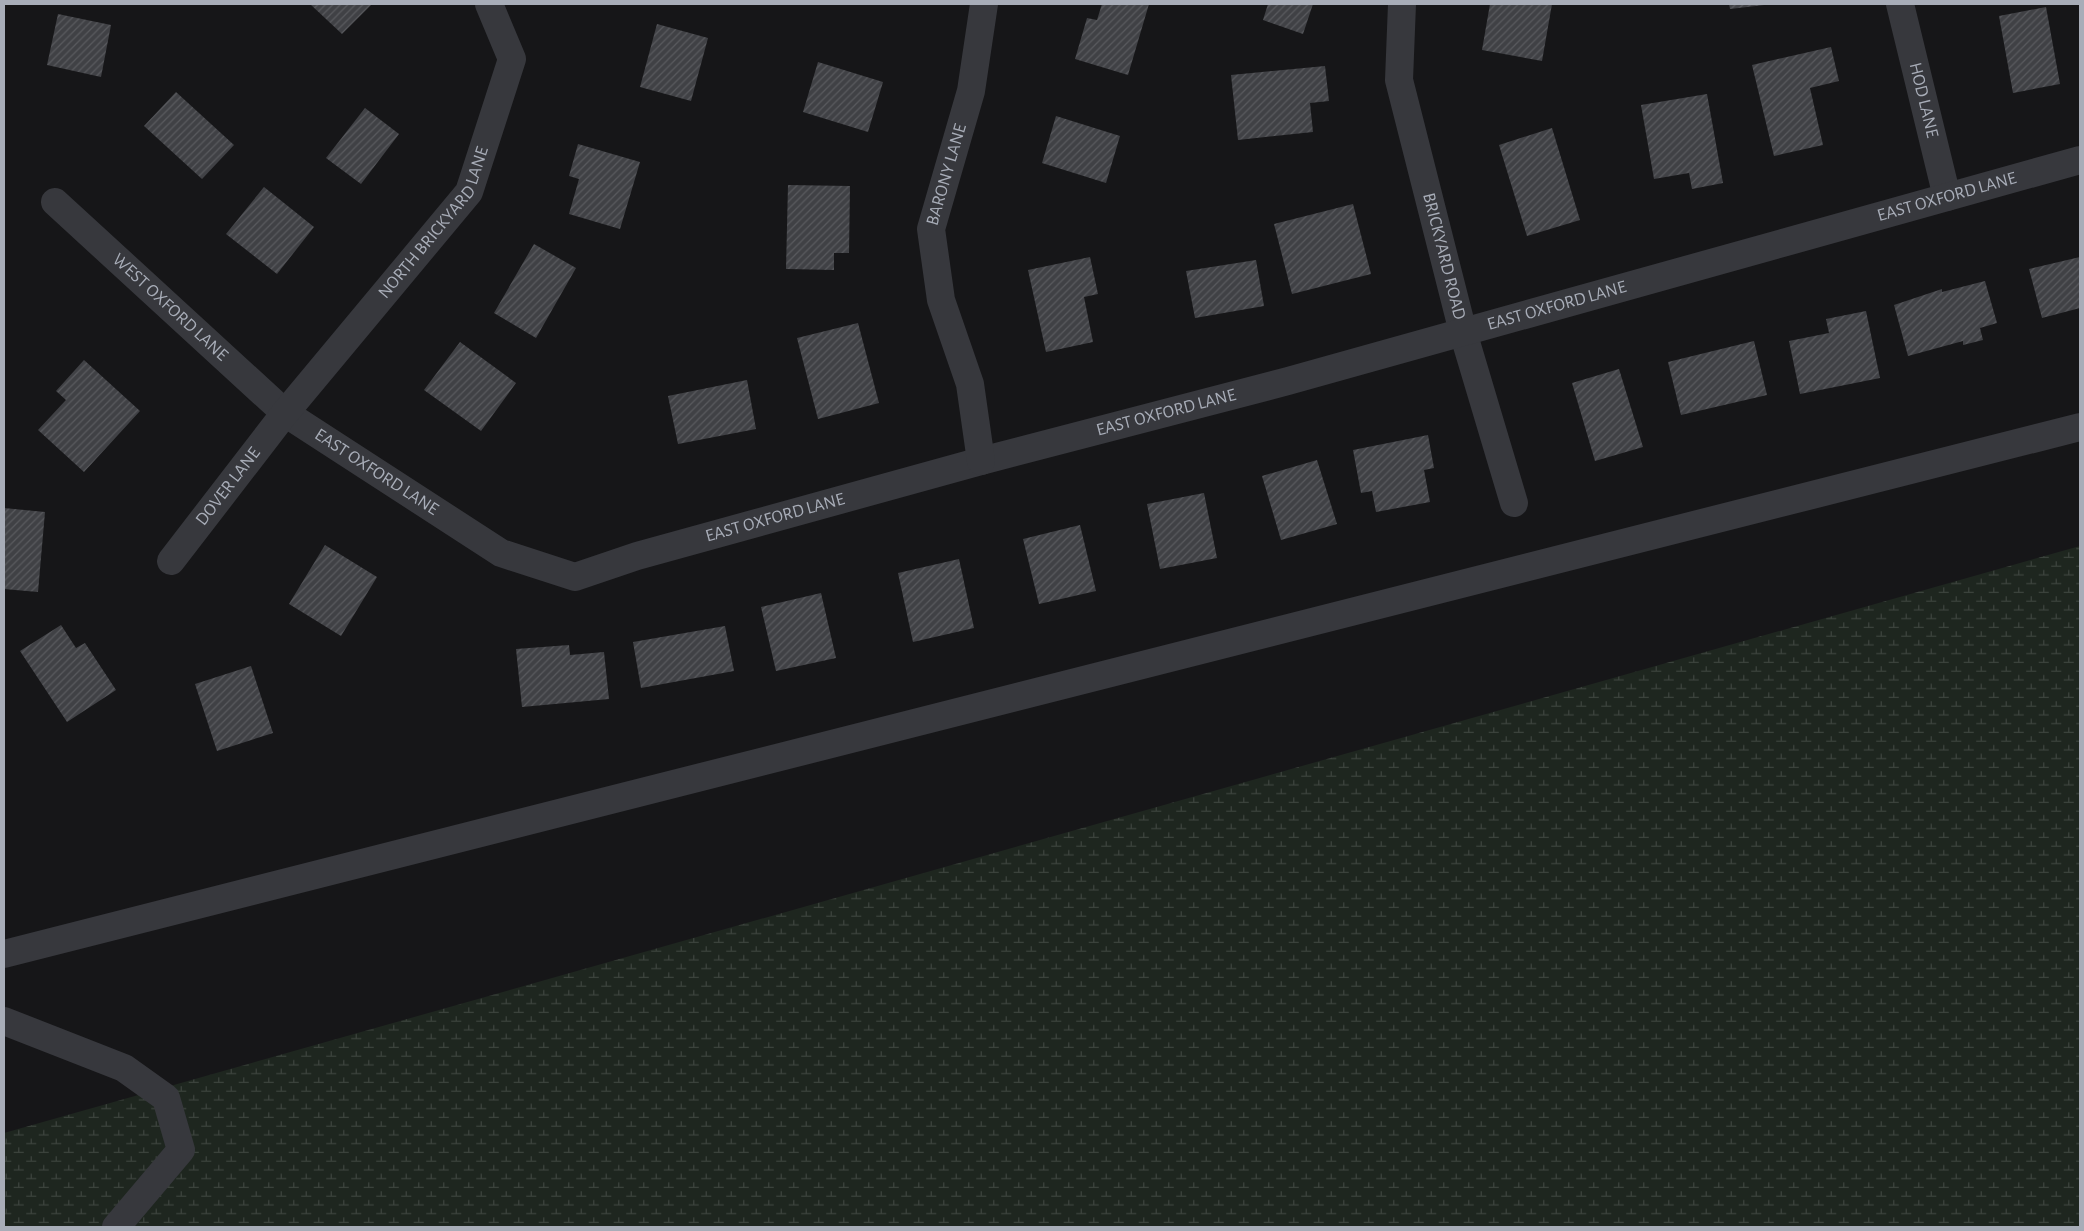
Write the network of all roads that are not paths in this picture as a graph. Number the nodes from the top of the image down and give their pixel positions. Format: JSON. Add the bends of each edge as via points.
{"nodes":[{"id":1,"x":489,"y":4,"type":"edge"},
{"id":2,"x":984,"y":4,"type":"edge"},
{"id":3,"x":1402,"y":4,"type":"edge"},
{"id":4,"x":1900,"y":4,"type":"edge"},
{"id":5,"x":2080,"y":160,"type":"edge"},
{"id":6,"x":1947,"y":197,"type":"junction"},
{"id":7,"x":55,"y":202,"type":"dead end"},
{"id":8,"x":1464,"y":332,"type":"junction"},
{"id":9,"x":285,"y":413,"type":"junction"},
{"id":10,"x":2080,"y":427,"type":"edge"},
{"id":11,"x":982,"y":461,"type":"junction"},
{"id":12,"x":1514,"y":503,"type":"dead end"},
{"id":13,"x":171,"y":561,"type":"dead end"},
{"id":14,"x":4,"y":954,"type":"edge"},
{"id":15,"x":4,"y":1021,"type":"edge"},
{"id":16,"x":116,"y":1227,"type":"edge"}],
"edges":[{"from":1,"to":9,"type":"street","name":"NORTH BRICKYARD LANE","via":[[512,59],[469,192]]},
{"from":2,"to":11,"type":"street","name":"BARONY LANE","via":[[971,91],[931,230],[941,300],[970,384]]},
{"from":3,"to":8,"type":"street","name":"BRICKYARD ROAD","via":[[1399,80]]},
{"from":4,"to":6,"type":"street","name":"HOD LANE"},
{"from":5,"to":6,"type":"street","name":"EAST OXFORD LANE"},
{"from":6,"to":8,"type":"street","name":"EAST OXFORD LANE"},
{"from":7,"to":9,"type":"street","name":"WEST OXFORD LANE"},
{"from":8,"to":11,"type":"street","name":"EAST OXFORD LANE"},
{"from":8,"to":12,"type":"street","name":"BRICKYARD ROAD"},
{"from":9,"to":11,"type":"street","name":"EAST OXFORD LANE","via":[[501,553],[575,577],[637,556]]},
{"from":9,"to":13,"type":"street","name":"DOVER LANE"},
{"from":10,"to":14,"type":"street"},
{"from":15,"to":16,"type":"street","via":[[124,1068],[166,1098],[181,1150]]}]}
